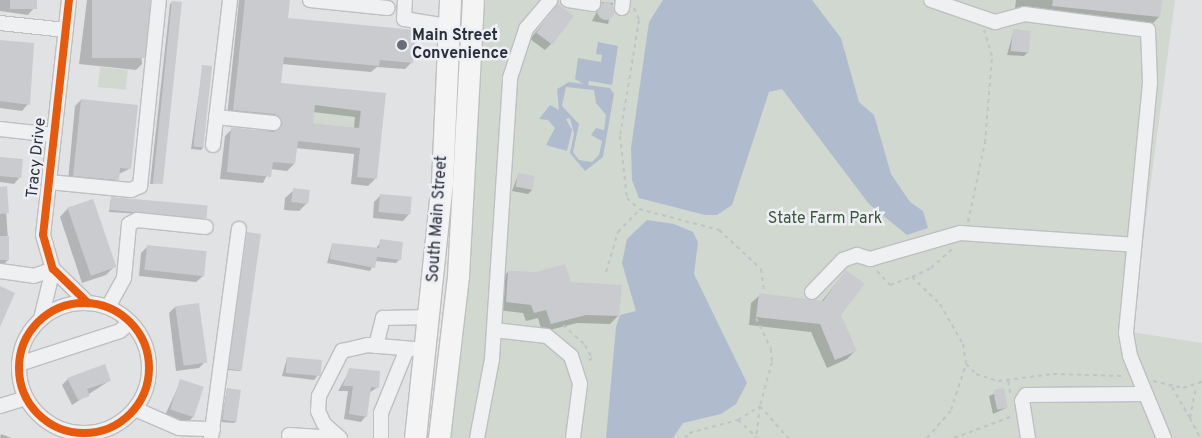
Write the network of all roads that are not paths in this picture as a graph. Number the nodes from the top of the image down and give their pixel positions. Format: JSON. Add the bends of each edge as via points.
{"nodes":[{"id":1,"x":69,"y":0,"type":"edge"},
{"id":2,"x":159,"y":0,"type":"edge"},
{"id":3,"x":230,"y":0,"type":"edge"},
{"id":4,"x":310,"y":0,"type":"edge"},
{"id":5,"x":405,"y":0,"type":"edge"},
{"id":6,"x":450,"y":0,"type":"edge"},
{"id":7,"x":473,"y":0,"type":"edge"},
{"id":8,"x":550,"y":0,"type":"edge"},
{"id":9,"x":568,"y":0,"type":"edge"},
{"id":10,"x":594,"y":0,"type":"edge"},
{"id":11,"x":931,"y":0,"type":"edge"},
{"id":12,"x":355,"y":3,"type":"edge"},
{"id":13,"x":388,"y":8,"type":"dead end"},
{"id":14,"x":0,"y":23,"type":"edge"},
{"id":15,"x":448,"y":26,"type":"junction"},
{"id":16,"x":66,"y":30,"type":"junction"},
{"id":17,"x":216,"y":117,"type":"junction"},
{"id":18,"x":274,"y":122,"type":"dead end"},
{"id":19,"x":0,"y":129,"type":"edge"},
{"id":20,"x":54,"y":135,"type":"junction"},
{"id":21,"x":212,"y":145,"type":"dead end"},
{"id":22,"x":49,"y":182,"type":"junction"},
{"id":23,"x":206,"y":227,"type":"dead end"},
{"id":24,"x":239,"y":230,"type":"dead end"},
{"id":25,"x":1134,"y":245,"type":"junction"},
{"id":26,"x":53,"y":269,"type":"junction"},
{"id":27,"x":0,"y":271,"type":"edge"},
{"id":28,"x":812,"y":292,"type":"dead end"},
{"id":29,"x":88,"y":303,"type":"junction"},
{"id":30,"x":108,"y":307,"type":"junction"},
{"id":31,"x":430,"y":316,"type":"junction"},
{"id":32,"x":453,"y":317,"type":"junction"},
{"id":33,"x":41,"y":319,"type":"junction"},
{"id":34,"x":130,"y":322,"type":"junction"},
{"id":35,"x":494,"y":330,"type":"junction"},
{"id":36,"x":376,"y":346,"type":"junction"},
{"id":37,"x":417,"y":349,"type":"junction"},
{"id":38,"x":19,"y":364,"type":"junction"},
{"id":39,"x":1145,"y":394,"type":"junction"},
{"id":40,"x":26,"y":398,"type":"junction"},
{"id":41,"x":0,"y":406,"type":"edge"},
{"id":42,"x":135,"y":410,"type":"junction"},
{"id":43,"x":212,"y":433,"type":"edge"},
{"id":44,"x":76,"y":435,"type":"edge"},
{"id":45,"x":289,"y":436,"type":"dead end"},
{"id":46,"x":336,"y":438,"type":"edge"},
{"id":47,"x":340,"y":438,"type":"edge"},
{"id":48,"x":381,"y":438,"type":"edge"},
{"id":49,"x":415,"y":438,"type":"edge"},
{"id":50,"x":439,"y":438,"type":"edge"},
{"id":51,"x":477,"y":438,"type":"edge"},
{"id":52,"x":573,"y":438,"type":"edge"},
{"id":53,"x":1028,"y":438,"type":"edge"},
{"id":54,"x":1164,"y":438,"type":"edge"}],
"edges":[{"from":1,"to":16,"type":"street","name":"Tracy Drive"},
{"from":2,"to":22,"type":"street","via":[[140,186],[131,190]]},
{"from":3,"to":17,"type":"street"},
{"from":4,"to":12,"type":"street"},
{"from":5,"to":15,"type":"street","via":[[404,18]]},
{"from":6,"to":15,"type":"highway","name":"South Main Street"},
{"from":7,"to":32,"type":"highway","name":"South Main Street"},
{"from":8,"to":35,"type":"street","via":[[526,30],[512,68]]},
{"from":9,"to":10,"type":"street","via":[[593,4]]},
{"from":11,"to":25,"type":"street","via":[[995,22],[1024,14],[1138,26],[1148,30],[1150,83]]},
{"from":12,"to":13,"type":"street"},
{"from":14,"to":16,"type":"street"},
{"from":15,"to":31,"type":"highway","name":"South Main Street"},
{"from":16,"to":20,"type":"street","name":"Tracy Drive"},
{"from":17,"to":18,"type":"street"},
{"from":17,"to":21,"type":"street"},
{"from":19,"to":20,"type":"street"},
{"from":20,"to":22,"type":"street","name":"Tracy Drive"},
{"from":22,"to":26,"type":"street","name":"Tracy Drive","via":[[43,235]]},
{"from":23,"to":30,"type":"street","via":[[137,220],[129,224],[124,278]]},
{"from":24,"to":43,"type":"street"},
{"from":25,"to":28,"type":"street","via":[[965,233],[870,259],[857,255],[843,260]]},
{"from":25,"to":39,"type":"street","via":[[1126,333]]},
{"from":26,"to":27,"type":"street","via":[[34,276]]},
{"from":26,"to":29,"type":"street","name":"Tracy Drive"},
{"from":26,"to":33,"type":"street","name":"Tracy Drive"},
{"from":29,"to":30,"type":"street","name":"Tracy Drive"},
{"from":29,"to":33,"type":"street","name":"Tracy Drive","via":[[62,307]]},
{"from":30,"to":34,"type":"street","name":"Tracy Drive"},
{"from":31,"to":32,"type":"highway"},
{"from":31,"to":36,"type":"street","via":[[383,318]]},
{"from":31,"to":37,"type":"highway","name":"South Main Street"},
{"from":32,"to":50,"type":"highway","name":"South Main Street"},
{"from":33,"to":38,"type":"street","name":"Tracy Drive","via":[[26,339]]},
{"from":34,"to":38,"type":"street","via":[[120,331]]},
{"from":34,"to":42,"type":"street","name":"Tracy Drive","via":[[145,344],[150,370]]},
{"from":35,"to":51,"type":"street"},
{"from":35,"to":52,"type":"street","via":[[548,336],[570,356],[580,384]]},
{"from":36,"to":37,"type":"street"},
{"from":36,"to":47,"type":"street","via":[[342,351],[319,396],[320,417]]},
{"from":37,"to":48,"type":"street","via":[[381,413]]},
{"from":37,"to":49,"type":"highway","name":"South Main Street"},
{"from":38,"to":40,"type":"street","name":"Tracy Drive"},
{"from":39,"to":53,"type":"street","via":[[1026,395],[1022,401]]},
{"from":39,"to":54,"type":"street"},
{"from":40,"to":41,"type":"street"},
{"from":40,"to":44,"type":"street","name":"Tracy Drive","via":[[46,421]]},
{"from":42,"to":43,"type":"street","via":[[179,428]]},
{"from":42,"to":44,"type":"street","name":"Tracy Drive","via":[[108,428]]},
{"from":45,"to":46,"type":"street"}]}
